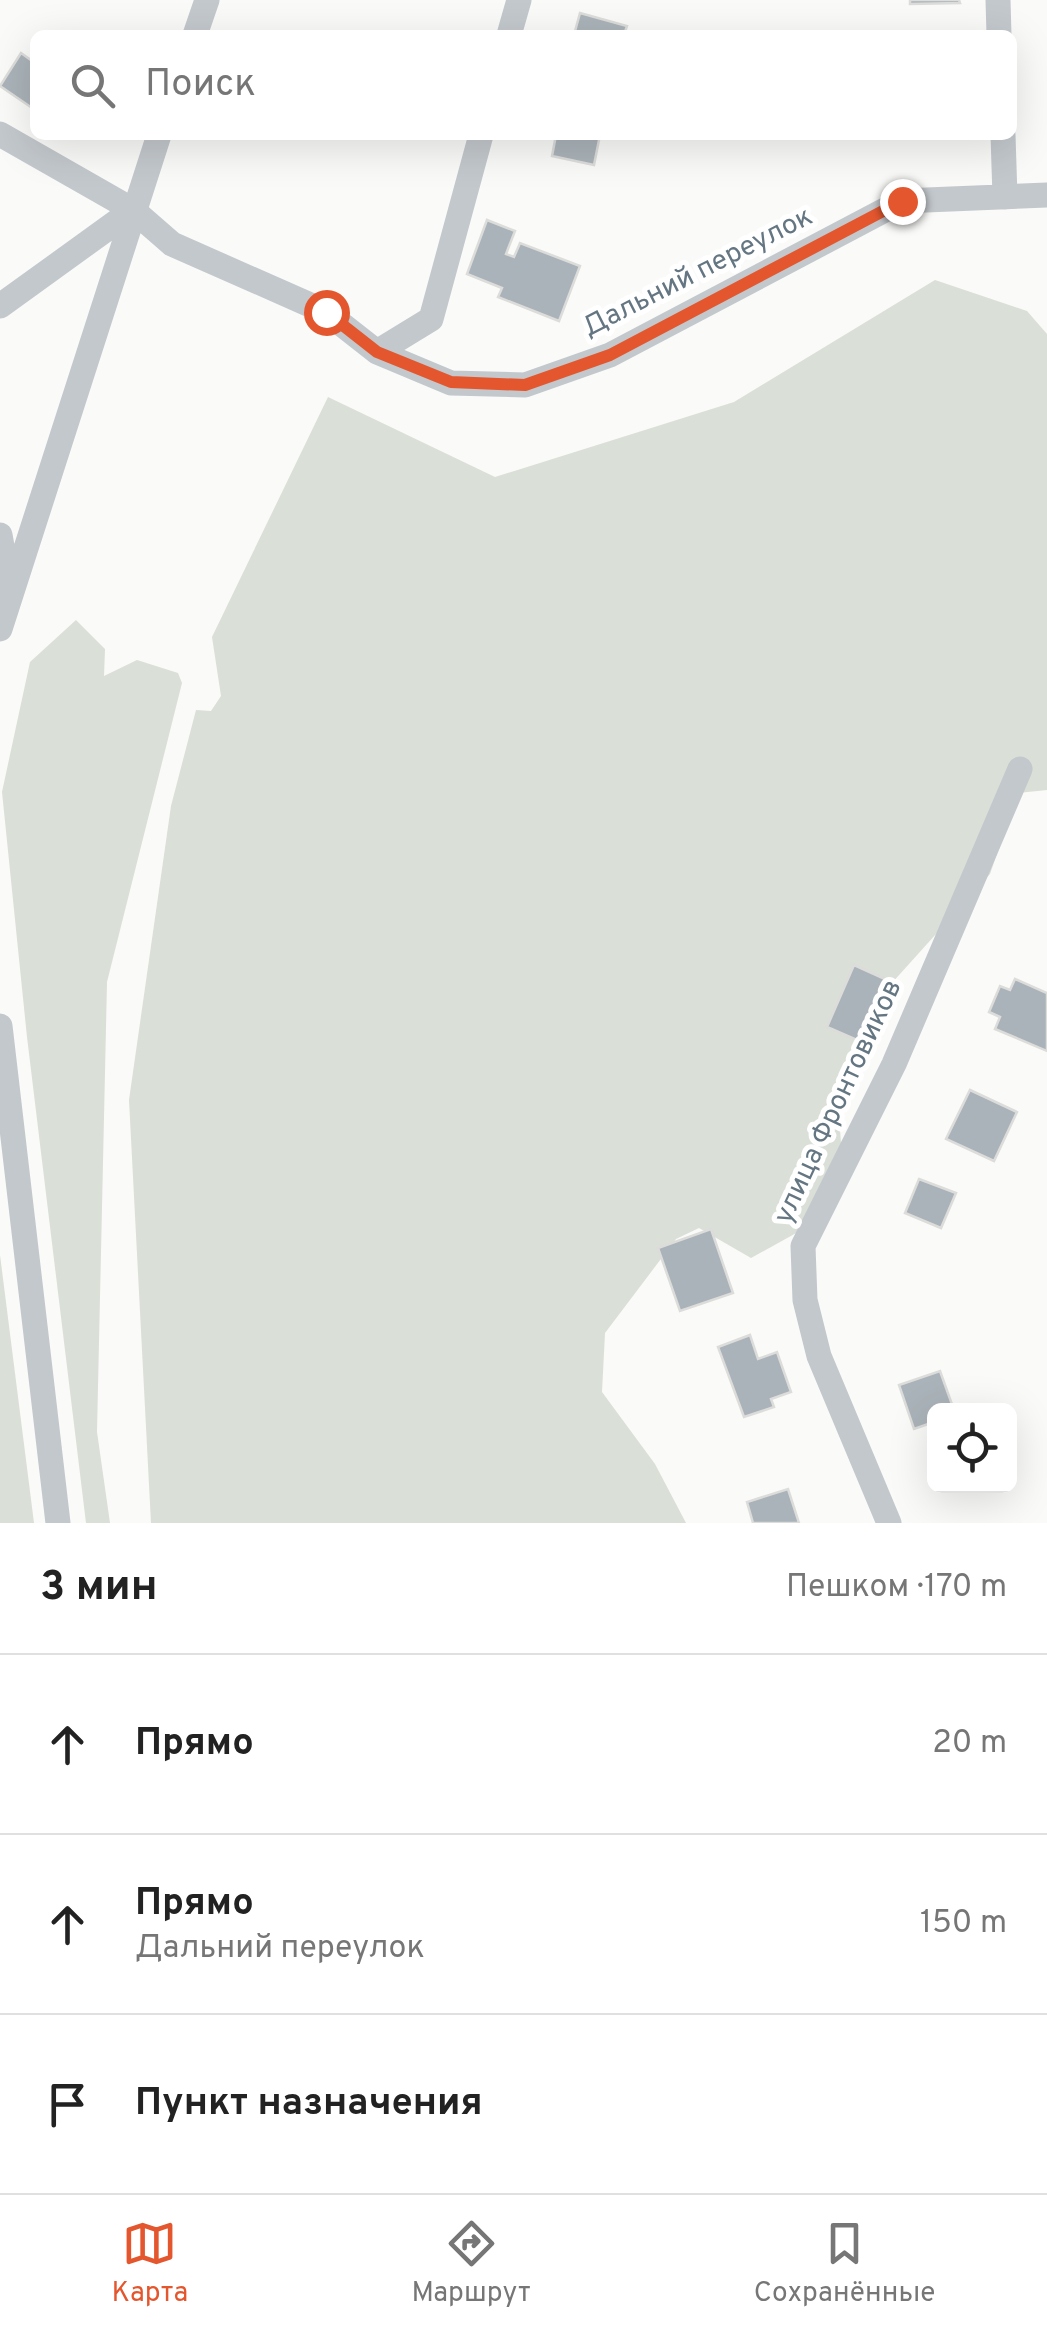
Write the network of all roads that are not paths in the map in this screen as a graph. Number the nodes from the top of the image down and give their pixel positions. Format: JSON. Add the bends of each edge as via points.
{"nodes":[{"id":1,"x":207,"y":0,"type":"edge"},
{"id":2,"x":519,"y":0,"type":"edge"},
{"id":3,"x":998,"y":0,"type":"edge"},
{"id":4,"x":197,"y":30,"type":"edge"},
{"id":5,"x":510,"y":30,"type":"edge"},
{"id":6,"x":999,"y":30,"type":"edge"},
{"id":7,"x":0,"y":134,"type":"edge"},
{"id":8,"x":158,"y":140,"type":"edge"},
{"id":9,"x":481,"y":140,"type":"edge"},
{"id":10,"x":1003,"y":140,"type":"edge"},
{"id":11,"x":1047,"y":195,"type":"edge"},
{"id":12,"x":1005,"y":197,"type":"junction"},
{"id":13,"x":133,"y":210,"type":"junction"},
{"id":14,"x":0,"y":306,"type":"edge"},
{"id":15,"x":377,"y":352,"type":"junction"},
{"id":16,"x":0,"y":536,"type":"edge"},
{"id":17,"x":0,"y":592,"type":"edge"},
{"id":18,"x":0,"y":628,"type":"edge"},
{"id":19,"x":1020,"y":769,"type":"dead end"},
{"id":20,"x":0,"y":1026,"type":"edge"},
{"id":21,"x":58,"y":1523,"type":"edge"},
{"id":22,"x":888,"y":1523,"type":"edge"}],
"edges":[{"from":1,"to":4,"type":"street"},
{"from":2,"to":5,"type":"street"},
{"from":3,"to":6,"type":"street"},
{"from":7,"to":13,"type":"street","name":"Дальний переулок"},
{"from":8,"to":13,"type":"street"},
{"from":9,"to":15,"type":"street","via":[[431,318]]},
{"from":10,"to":12,"type":"street"},
{"from":11,"to":12,"type":"street","name":"Дальний переулок"},
{"from":12,"to":15,"type":"street","name":"Дальний переулок","via":[[902,201],[610,355],[525,385],[451,382]]},
{"from":13,"to":14,"type":"street"},
{"from":13,"to":15,"type":"street","name":"Дальний переулок","via":[[172,244],[326,312]]},
{"from":13,"to":18,"type":"street"},
{"from":16,"to":17,"type":"street"},
{"from":19,"to":22,"type":"street","name":"улица Фронтовиков","via":[[894,1064],[803,1246],[805,1300],[819,1356]]},
{"from":20,"to":21,"type":"street"}]}
